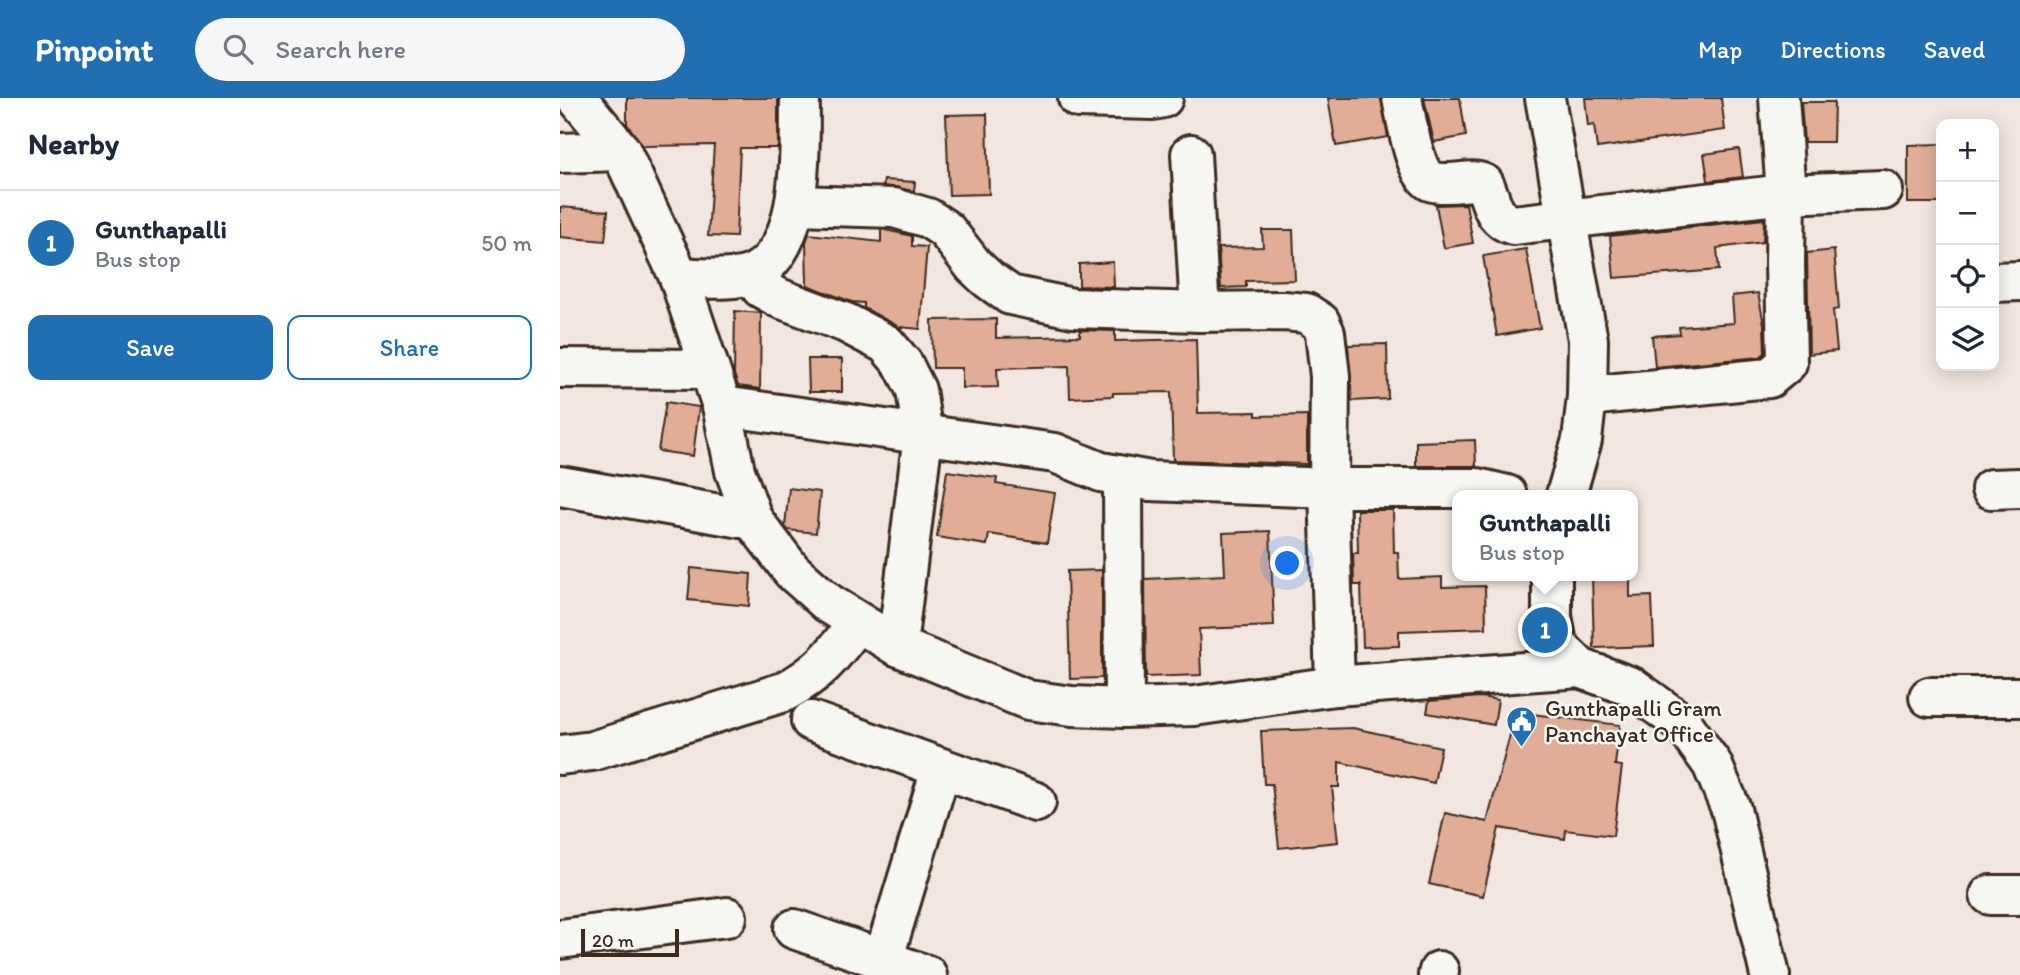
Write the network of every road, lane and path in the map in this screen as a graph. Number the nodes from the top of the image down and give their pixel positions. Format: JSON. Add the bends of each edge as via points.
{"nodes":[{"id":1,"x":577,"y":98,"type":"edge"},
{"id":2,"x":800,"y":98,"type":"edge"},
{"id":3,"x":1078,"y":98,"type":"edge"},
{"id":4,"x":1163,"y":98,"type":"edge"},
{"id":5,"x":1402,"y":98,"type":"edge"},
{"id":6,"x":1545,"y":98,"type":"edge"},
{"id":7,"x":1779,"y":98,"type":"edge"},
{"id":8,"x":621,"y":151,"type":"junction"},
{"id":9,"x":560,"y":153,"type":"edge"},
{"id":10,"x":1191,"y":154,"type":"dead end"},
{"id":11,"x":1883,"y":190,"type":"dead end"},
{"id":12,"x":1786,"y":194,"type":"junction"},
{"id":13,"x":796,"y":205,"type":"junction"},
{"id":14,"x":1565,"y":218,"type":"junction"},
{"id":15,"x":752,"y":274,"type":"junction"},
{"id":16,"x":679,"y":277,"type":"junction"},
{"id":17,"x":2020,"y":281,"type":"edge"},
{"id":18,"x":1999,"y":282,"type":"edge"},
{"id":19,"x":1200,"y":312,"type":"junction"},
{"id":20,"x":560,"y":368,"type":"edge"},
{"id":21,"x":708,"y":369,"type":"junction"},
{"id":22,"x":1587,"y":396,"type":"junction"},
{"id":23,"x":722,"y":406,"type":"junction"},
{"id":24,"x":923,"y":435,"type":"junction"},
{"id":25,"x":1123,"y":477,"type":"junction"},
{"id":26,"x":560,"y":486,"type":"edge"},
{"id":27,"x":1329,"y":488,"type":"junction"},
{"id":28,"x":1486,"y":490,"type":"edge"},
{"id":29,"x":1567,"y":490,"type":"edge"},
{"id":30,"x":753,"y":520,"type":"junction"},
{"id":31,"x":1552,"y":581,"type":"edge"},
{"id":32,"x":858,"y":622,"type":"junction"},
{"id":33,"x":897,"y":646,"type":"junction"},
{"id":34,"x":1580,"y":668,"type":"junction"},
{"id":35,"x":1335,"y":686,"type":"junction"},
{"id":36,"x":1929,"y":697,"type":"dead end"},
{"id":37,"x":2020,"y":697,"type":"edge"},
{"id":38,"x":1124,"y":708,"type":"junction"},
{"id":39,"x":811,"y":721,"type":"dead end"},
{"id":40,"x":560,"y":755,"type":"edge"},
{"id":41,"x":941,"y":769,"type":"junction"},
{"id":42,"x":1036,"y":802,"type":"dead end"},
{"id":43,"x":727,"y":917,"type":"dead end"},
{"id":44,"x":794,"y":929,"type":"dead end"},
{"id":45,"x":560,"y":939,"type":"edge"},
{"id":46,"x":884,"y":960,"type":"junction"},
{"id":47,"x":927,"y":975,"type":"edge"},
{"id":48,"x":1770,"y":975,"type":"edge"}],
"edges":[{"from":1,"to":8,"type":"street"},
{"from":2,"to":13,"type":"street"},
{"from":3,"to":4,"type":"street"},
{"from":5,"to":14,"type":"street","via":[[1423,175],[1432,182],[1478,180],[1496,214],[1513,225]]},
{"from":6,"to":14,"type":"street"},
{"from":7,"to":12,"type":"street"},
{"from":8,"to":9,"type":"street"},
{"from":8,"to":16,"type":"street"},
{"from":10,"to":19,"type":"street"},
{"from":11,"to":12,"type":"street"},
{"from":12,"to":14,"type":"street"},
{"from":12,"to":22,"type":"street","via":[[1788,347],[1787,362],[1779,372],[1769,378]]},
{"from":13,"to":15,"type":"street","via":[[771,260]]},
{"from":13,"to":19,"type":"street","via":[[894,208],[928,218],[946,230],[974,266],[1010,295],[1073,307]]},
{"from":14,"to":22,"type":"street","via":[[1588,340]]},
{"from":15,"to":16,"type":"street"},
{"from":15,"to":24,"type":"street","via":[[761,288],[779,298],[886,344],[916,390]]},
{"from":16,"to":21,"type":"street"},
{"from":17,"to":18,"type":"street"},
{"from":19,"to":27,"type":"street","via":[[1284,311],[1306,313],[1320,322],[1330,376]]},
{"from":20,"to":21,"type":"street"},
{"from":21,"to":23,"type":"street"},
{"from":22,"to":29,"type":"street","via":[[1582,440]]},
{"from":23,"to":24,"type":"street"},
{"from":23,"to":30,"type":"street","via":[[735,471]]},
{"from":24,"to":25,"type":"street","via":[[1055,453]]},
{"from":24,"to":33,"type":"street"},
{"from":25,"to":27,"type":"street"},
{"from":25,"to":38,"type":"street"},
{"from":26,"to":30,"type":"street"},
{"from":27,"to":28,"type":"street"},
{"from":27,"to":35,"type":"street"},
{"from":30,"to":32,"type":"street","via":[[792,570],[828,603]]},
{"from":31,"to":34,"type":"street","via":[[1557,645]]},
{"from":32,"to":33,"type":"street"},
{"from":32,"to":40,"type":"street","via":[[825,666],[784,692],[592,751]]},
{"from":33,"to":38,"type":"street","via":[[1028,700]]},
{"from":34,"to":35,"type":"street"},
{"from":34,"to":48,"type":"street","via":[[1632,687],[1682,724],[1713,764],[1731,809]]},
{"from":35,"to":38,"type":"street","via":[[1194,706]]},
{"from":36,"to":37,"type":"street"},
{"from":39,"to":41,"type":"street"},
{"from":41,"to":42,"type":"street"},
{"from":41,"to":46,"type":"street"},
{"from":43,"to":45,"type":"street"},
{"from":44,"to":46,"type":"street"},
{"from":46,"to":47,"type":"street"}]}
